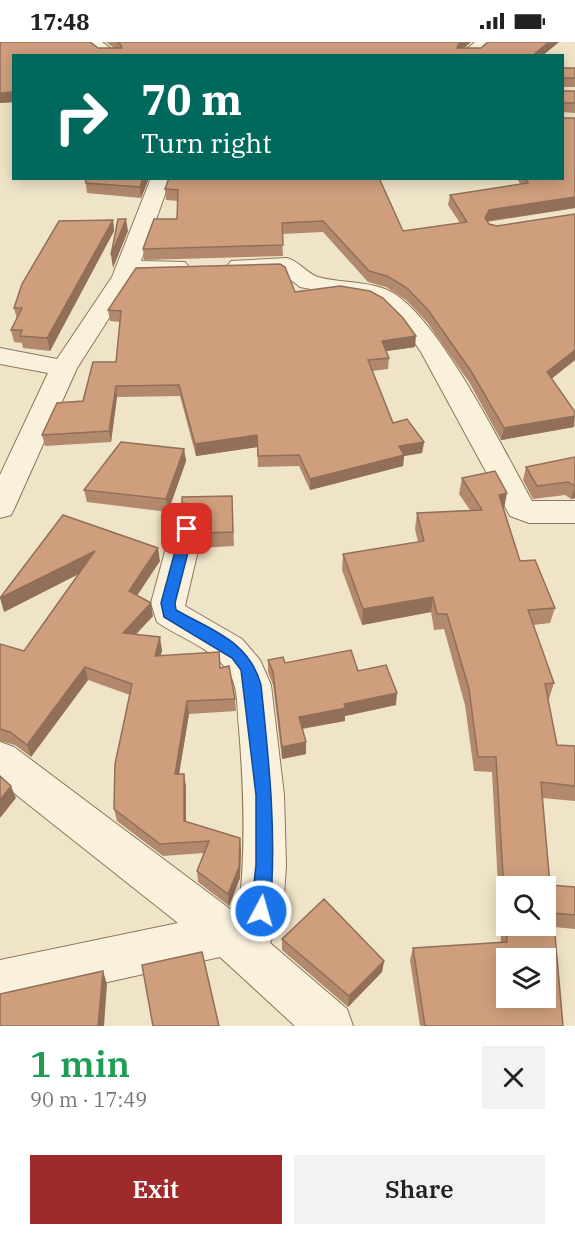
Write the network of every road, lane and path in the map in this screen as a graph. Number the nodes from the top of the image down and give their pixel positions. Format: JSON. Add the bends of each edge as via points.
{"nodes":[{"id":1,"x":91,"y":42,"type":"edge"},
{"id":2,"x":486,"y":42,"type":"edge"},
{"id":3,"x":110,"y":54,"type":"edge"},
{"id":4,"x":469,"y":54,"type":"edge"},
{"id":5,"x":160,"y":180,"type":"edge"},
{"id":6,"x":127,"y":269,"type":"junction"},
{"id":7,"x":0,"y":356,"type":"edge"},
{"id":8,"x":64,"y":368,"type":"junction"},
{"id":9,"x":0,"y":507,"type":"edge"},
{"id":10,"x":575,"y":512,"type":"edge"},
{"id":11,"x":187,"y":529,"type":"dead end"},
{"id":12,"x":0,"y":759,"type":"edge"},
{"id":13,"x":236,"y":942,"type":"junction"},
{"id":14,"x":0,"y":983,"type":"edge"},
{"id":15,"x":330,"y":1026,"type":"edge"}],
"edges":[{"from":1,"to":3,"type":"street"},
{"from":2,"to":4,"type":"street"},
{"from":5,"to":6,"type":"street"},
{"from":6,"to":8,"type":"street"},
{"from":6,"to":10,"type":"street","via":[[287,265],[308,282],[368,292],[392,302],[414,322],[434,351],[521,508],[529,512]]},
{"from":7,"to":8,"type":"street"},
{"from":8,"to":9,"type":"street"},
{"from":11,"to":13,"type":"street","via":[[168,603],[169,613],[237,653],[248,668],[253,685],[264,795],[265,865],[261,911]]},
{"from":12,"to":13,"type":"street"},
{"from":13,"to":14,"type":"street"},
{"from":13,"to":15,"type":"street"}]}
